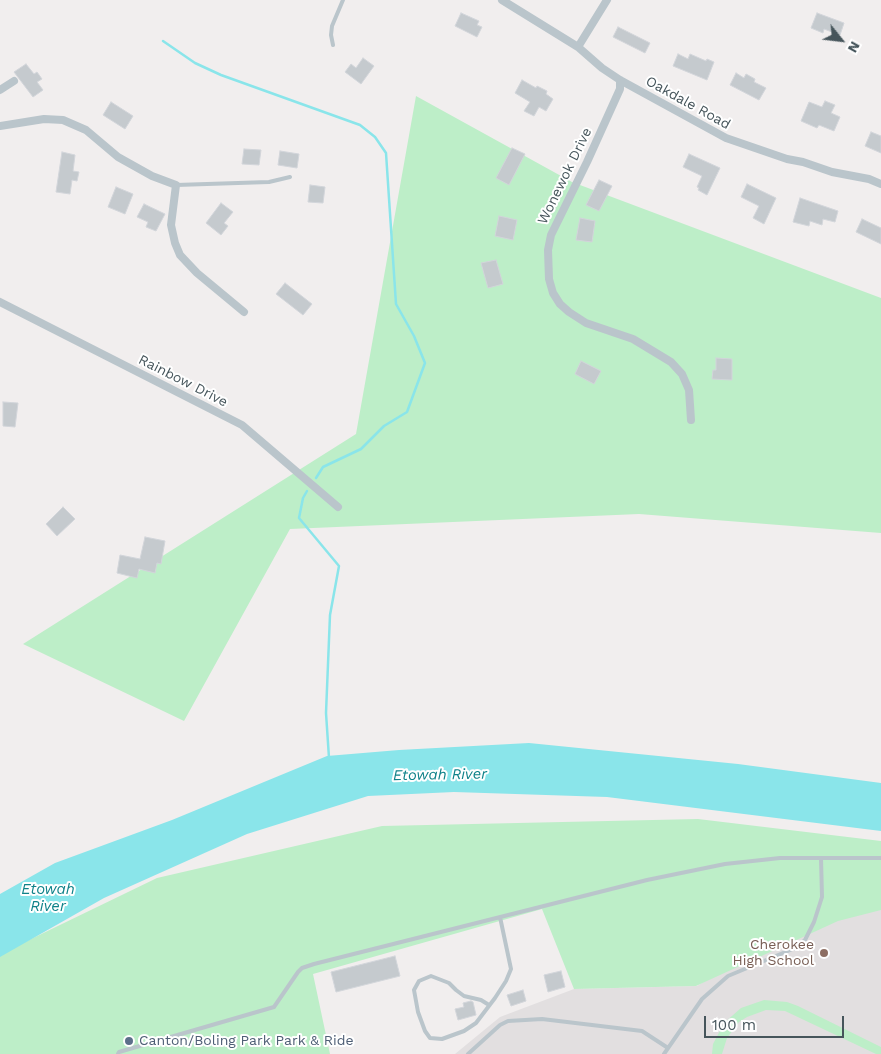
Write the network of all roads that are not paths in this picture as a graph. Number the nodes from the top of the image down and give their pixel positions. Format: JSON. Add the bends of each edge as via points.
{"nodes":[{"id":1,"x":342,"y":0,"type":"edge"},
{"id":2,"x":502,"y":0,"type":"edge"},
{"id":3,"x":607,"y":0,"type":"edge"},
{"id":4,"x":333,"y":45,"type":"dead end"},
{"id":5,"x":578,"y":47,"type":"junction"},
{"id":6,"x":620,"y":80,"type":"junction"},
{"id":7,"x":14,"y":81,"type":"dead end"},
{"id":8,"x":0,"y":90,"type":"edge"},
{"id":9,"x":0,"y":126,"type":"edge"},
{"id":10,"x":290,"y":177,"type":"dead end"},
{"id":11,"x":881,"y":184,"type":"edge"},
{"id":12,"x":176,"y":185,"type":"junction"},
{"id":13,"x":0,"y":302,"type":"edge"},
{"id":14,"x":244,"y":312,"type":"dead end"},
{"id":15,"x":691,"y":420,"type":"dead end"},
{"id":16,"x":338,"y":507,"type":"dead end"},
{"id":17,"x":821,"y":858,"type":"junction"},
{"id":18,"x":881,"y":858,"type":"edge"},
{"id":19,"x":500,"y":917,"type":"junction"},
{"id":20,"x":489,"y":1005,"type":"junction"},
{"id":21,"x":668,"y":1048,"type":"junction"},
{"id":22,"x":118,"y":1054,"type":"edge"},
{"id":23,"x":468,"y":1054,"type":"edge"},
{"id":24,"x":664,"y":1054,"type":"edge"}],
"edges":[{"from":1,"to":4,"type":"lane","via":[[332,26]]},
{"from":2,"to":5,"type":"street","name":"Oakdale Road"},
{"from":3,"to":5,"type":"street"},
{"from":5,"to":6,"type":"street","name":"Oakdale Road"},
{"from":6,"to":11,"type":"street","name":"Oakdale Road","via":[[726,138],[787,159]]},
{"from":6,"to":15,"type":"street","name":"Wonewok Drive","via":[[620,89],[551,235],[549,279],[553,293],[569,312],[586,323],[633,339],[671,362],[682,374],[689,390]]},
{"from":7,"to":8,"type":"street"},
{"from":9,"to":12,"type":"street","via":[[44,119],[63,120],[86,130],[118,157]]},
{"from":10,"to":12,"type":"lane","via":[[269,182]]},
{"from":12,"to":14,"type":"street","via":[[171,224],[180,256]]},
{"from":13,"to":16,"type":"street","name":"Rainbow Drive","via":[[242,425]]},
{"from":17,"to":18,"type":"lane"},
{"from":17,"to":19,"type":"lane","via":[[780,858],[725,864]]},
{"from":17,"to":21,"type":"lane","via":[[822,897],[805,940],[795,948],[728,976],[702,999]]},
{"from":19,"to":20,"type":"lane","via":[[512,969]]},
{"from":19,"to":22,"type":"lane","via":[[308,966],[298,972],[274,1007]]},
{"from":20,"to":20,"type":"lane","via":[[476,1023],[464,1031],[442,1039],[430,1038],[418,1012],[414,990],[420,981],[431,976],[449,983],[464,996]]},
{"from":21,"to":23,"type":"lane","via":[[642,1031],[542,1019],[508,1020]]},
{"from":21,"to":24,"type":"lane"}]}
